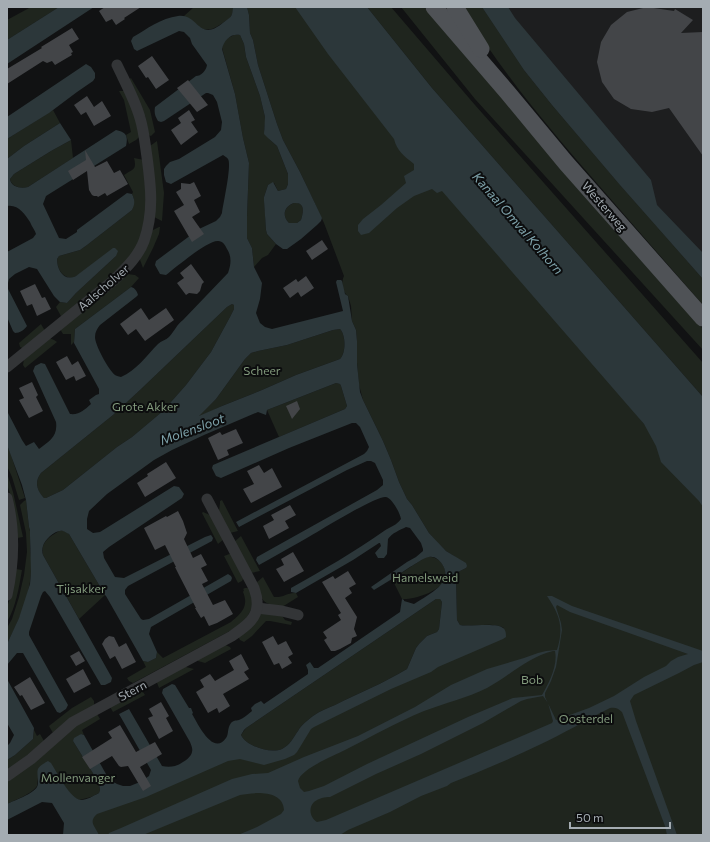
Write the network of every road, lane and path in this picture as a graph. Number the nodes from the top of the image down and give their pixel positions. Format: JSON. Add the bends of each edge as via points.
{"nodes":[{"id":1,"x":434,"y":7,"type":"edge"},
{"id":2,"x":455,"y":7,"type":"edge"},
{"id":3,"x":117,"y":65,"type":"dead end"},
{"id":4,"x":508,"y":93,"type":"junction"},
{"id":5,"x":703,"y":318,"type":"edge"},
{"id":6,"x":7,"y":367,"type":"edge"},
{"id":7,"x":7,"y":498,"type":"edge"},
{"id":8,"x":207,"y":499,"type":"dead end"},
{"id":9,"x":7,"y":595,"type":"edge"},
{"id":10,"x":257,"y":608,"type":"junction"},
{"id":11,"x":298,"y":615,"type":"dead end"},
{"id":12,"x":7,"y":776,"type":"edge"}],
"edges":[{"from":1,"to":4,"type":"main road","name":"Westerweg"},
{"from":2,"to":4,"type":"main road","name":"Westerweg"},
{"from":3,"to":6,"type":"street","name":"Aalscholver","via":[[140,116],[144,132],[151,204],[143,243],[130,264],[114,280]]},
{"from":4,"to":5,"type":"main road","name":"Westerweg","via":[[566,163]]},
{"from":7,"to":9,"type":"street","via":[[13,552]]},
{"from":8,"to":10,"type":"street","via":[[254,588]]},
{"from":10,"to":11,"type":"street"},
{"from":10,"to":12,"type":"street","name":"Stern","via":[[247,625],[232,636],[73,722],[31,759]]}]}
